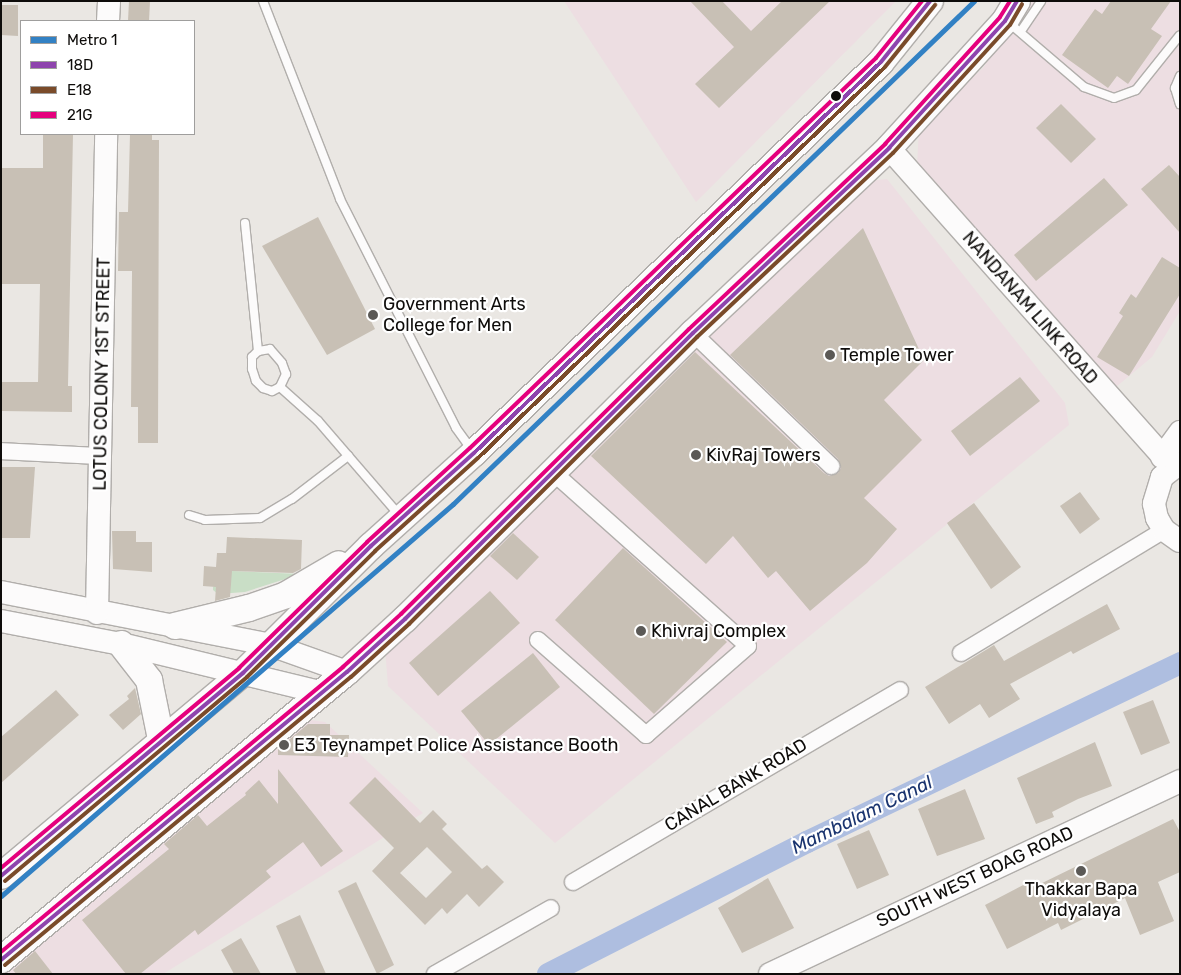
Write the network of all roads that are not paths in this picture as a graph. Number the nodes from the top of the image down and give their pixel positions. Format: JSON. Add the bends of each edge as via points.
{"nodes":[{"id":1,"x":109,"y":1,"type":"edge"},
{"id":2,"x":263,"y":1,"type":"edge"},
{"id":3,"x":930,"y":1,"type":"edge"},
{"id":4,"x":1041,"y":1,"type":"edge"},
{"id":5,"x":1014,"y":18,"type":"edge"},
{"id":6,"x":108,"y":20,"type":"edge"},
{"id":7,"x":1180,"y":35,"type":"edge"},
{"id":8,"x":1180,"y":76,"type":"edge"},
{"id":9,"x":1180,"y":104,"type":"edge"},
{"id":10,"x":106,"y":135,"type":"edge"},
{"id":11,"x":889,"y":148,"type":"junction"},
{"id":12,"x":245,"y":223,"type":"dead end"},
{"id":13,"x":693,"y":333,"type":"junction"},
{"id":14,"x":258,"y":351,"type":"junction"},
{"id":15,"x":280,"y":387,"type":"junction"},
{"id":16,"x":1180,"y":432,"type":"edge"},
{"id":17,"x":1,"y":451,"type":"edge"},
{"id":18,"x":474,"y":453,"type":"junction"},
{"id":19,"x":100,"y":456,"type":"junction"},
{"id":20,"x":348,"y":456,"type":"junction"},
{"id":21,"x":1171,"y":462,"type":"edge"},
{"id":22,"x":831,"y":466,"type":"dead end"},
{"id":23,"x":554,"y":472,"type":"junction"},
{"id":24,"x":189,"y":515,"type":"dead end"},
{"id":25,"x":402,"y":519,"type":"junction"},
{"id":26,"x":1172,"y":535,"type":"edge"},
{"id":27,"x":371,"y":546,"type":"junction"},
{"id":28,"x":1,"y":592,"type":"edge"},
{"id":29,"x":97,"y":613,"type":"junction"},
{"id":30,"x":1,"y":621,"type":"edge"},
{"id":31,"x":175,"y":626,"type":"junction"},
{"id":32,"x":538,"y":640,"type":"dead end"},
{"id":33,"x":121,"y":644,"type":"junction"},
{"id":34,"x":270,"y":645,"type":"junction"},
{"id":35,"x":961,"y":653,"type":"dead end"},
{"id":36,"x":347,"y":672,"type":"junction"},
{"id":37,"x":243,"y":673,"type":"junction"},
{"id":38,"x":900,"y":690,"type":"dead end"},
{"id":39,"x":320,"y":692,"type":"junction"},
{"id":40,"x":161,"y":739,"type":"junction"},
{"id":41,"x":1180,"y":781,"type":"edge"},
{"id":42,"x":1,"y":876,"type":"edge"},
{"id":43,"x":573,"y":882,"type":"dead end"},
{"id":44,"x":552,"y":908,"type":"dead end"},
{"id":45,"x":1,"y":960,"type":"edge"},
{"id":46,"x":435,"y":974,"type":"edge"},
{"id":47,"x":770,"y":974,"type":"edge"}],
"edges":[{"from":1,"to":6,"type":"street"},
{"from":2,"to":18,"type":"lane","via":[[340,198],[456,428]]},
{"from":3,"to":18,"type":"main road","via":[[881,62]]},
{"from":4,"to":5,"type":"lane"},
{"from":5,"to":7,"type":"lane","via":[[1084,87],[1114,98],[1136,90]]},
{"from":5,"to":11,"type":"main road"},
{"from":8,"to":9,"type":"lane","via":[[1175,88]]},
{"from":10,"to":19,"type":"street","name":"LOTUS COLONY 1ST STREET"},
{"from":11,"to":13,"type":"main road"},
{"from":11,"to":21,"type":"street","name":"NANDANAM LINK ROAD"},
{"from":12,"to":14,"type":"lane"},
{"from":13,"to":22,"type":"street"},
{"from":13,"to":23,"type":"main road"},
{"from":14,"to":15,"type":"lane","via":[[270,349],[282,363],[286,374]]},
{"from":14,"to":15,"type":"lane","via":[[252,356],[256,381],[262,388],[272,390]]},
{"from":15,"to":20,"type":"lane","via":[[318,421]]},
{"from":16,"to":21,"type":"street"},
{"from":17,"to":19,"type":"street"},
{"from":18,"to":25,"type":"main road"},
{"from":19,"to":29,"type":"street","name":"LOTUS COLONY 1ST STREET"},
{"from":20,"to":24,"type":"lane","via":[[292,499],[260,518],[205,520]]},
{"from":20,"to":25,"type":"lane"},
{"from":21,"to":26,"type":"street","via":[[1156,490],[1157,518]]},
{"from":23,"to":32,"type":"street","via":[[748,646],[646,735]]},
{"from":23,"to":36,"type":"main road"},
{"from":25,"to":27,"type":"main road"},
{"from":26,"to":35,"type":"street"},
{"from":27,"to":31,"type":"main road","via":[[286,594],[249,608]]},
{"from":27,"to":34,"type":"main road"},
{"from":28,"to":29,"type":"street"},
{"from":29,"to":31,"type":"street"},
{"from":30,"to":33,"type":"street"},
{"from":31,"to":34,"type":"street"},
{"from":33,"to":37,"type":"street"},
{"from":33,"to":40,"type":"main road","via":[[149,680]]},
{"from":34,"to":36,"type":"street"},
{"from":34,"to":37,"type":"main road"},
{"from":36,"to":39,"type":"main road"},
{"from":37,"to":39,"type":"street"},
{"from":37,"to":40,"type":"main road"},
{"from":38,"to":43,"type":"street","name":"CANAL BANK ROAD"},
{"from":39,"to":45,"type":"main road"},
{"from":40,"to":42,"type":"main road"},
{"from":41,"to":47,"type":"street","name":"SOUTH WEST BOAG ROAD"},
{"from":44,"to":46,"type":"street"}]}
